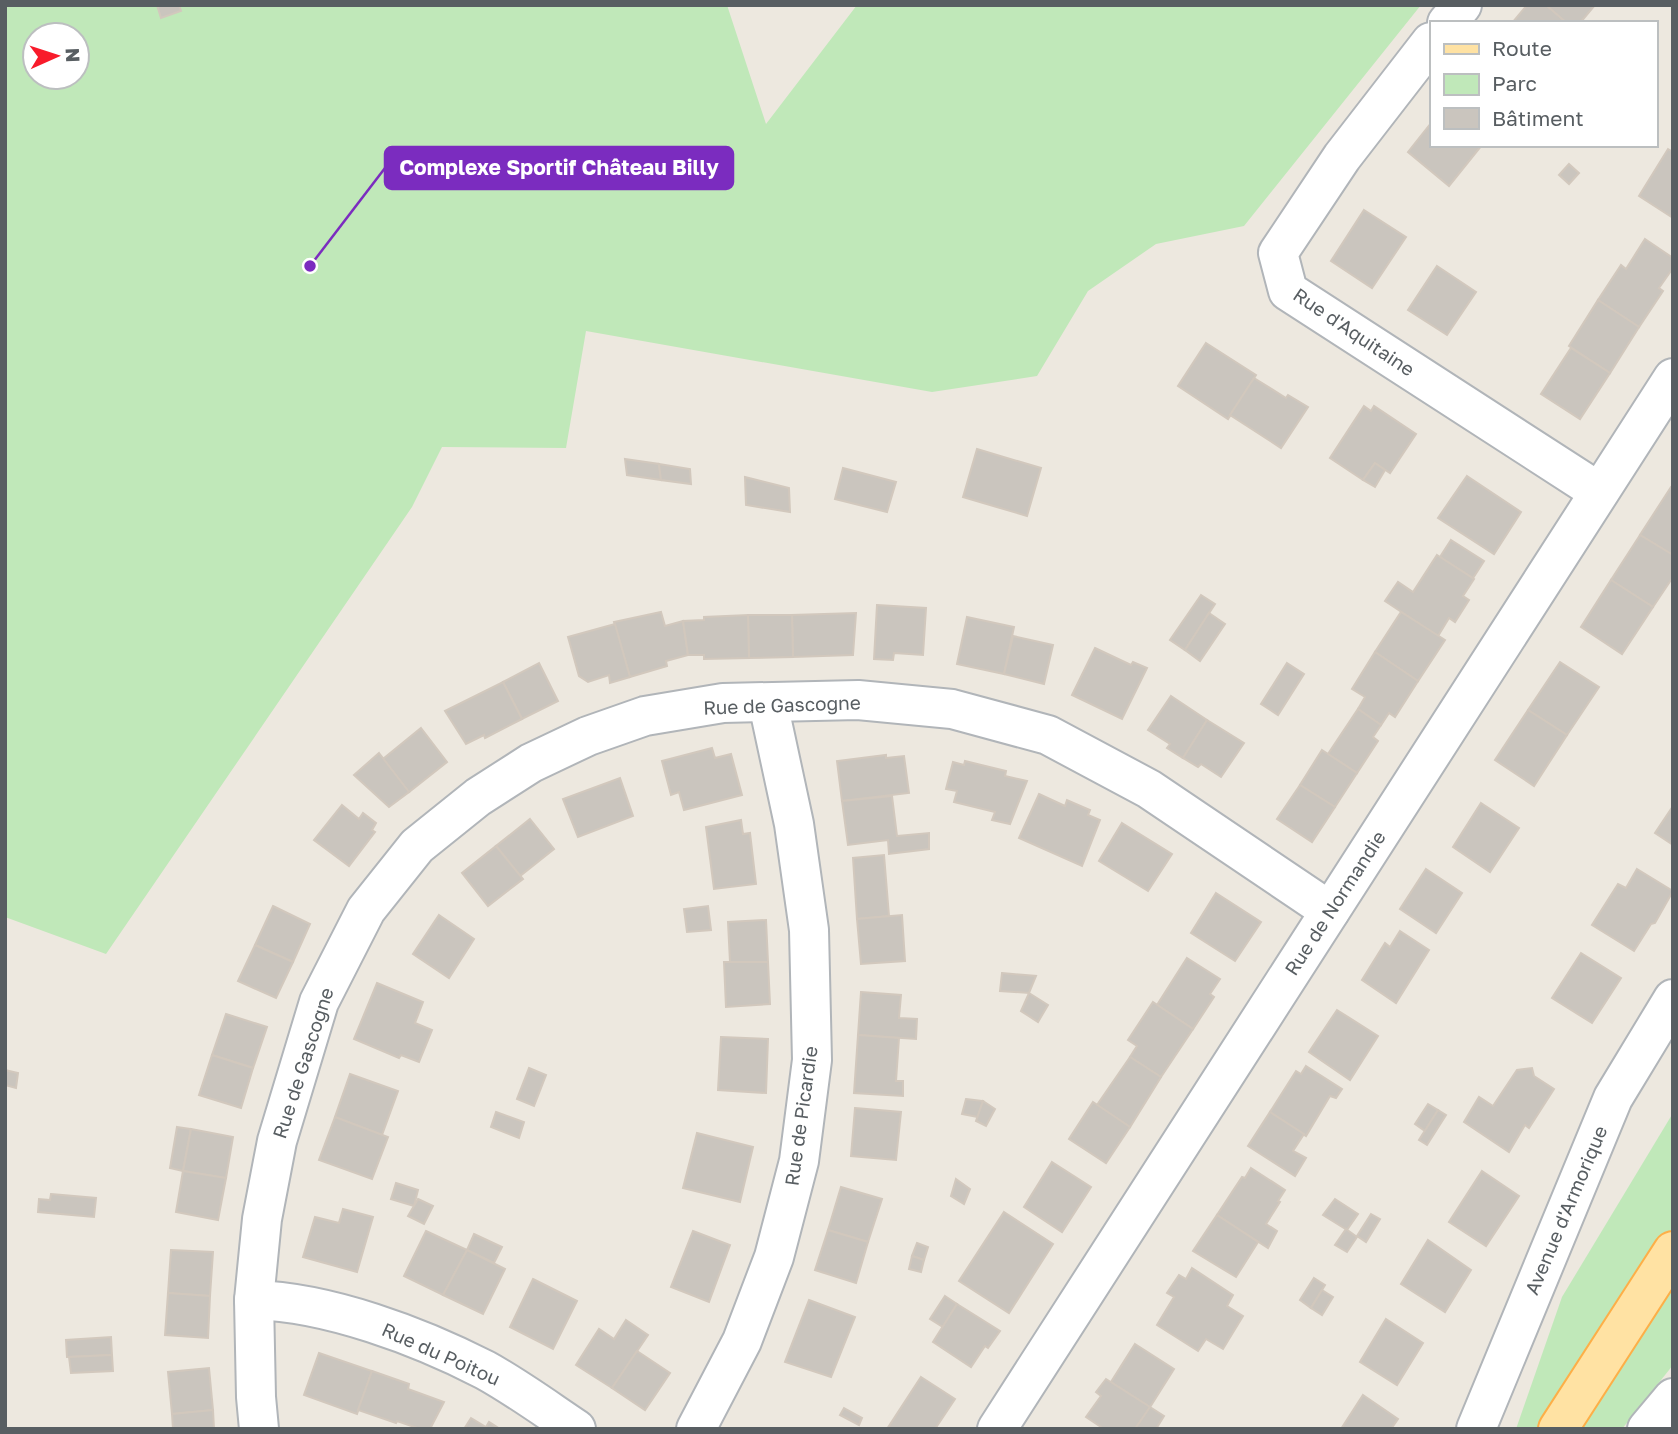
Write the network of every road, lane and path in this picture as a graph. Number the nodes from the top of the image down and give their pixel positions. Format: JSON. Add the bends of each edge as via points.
{"nodes":[{"id":1,"x":1462,"y":5,"type":"edge"},
{"id":2,"x":1449,"y":21,"type":"edge"},
{"id":3,"x":1430,"y":43,"type":"edge"},
{"id":4,"x":1673,"y":378,"type":"edge"},
{"id":5,"x":1599,"y":492,"type":"junction"},
{"id":6,"x":768,"y":703,"type":"junction"},
{"id":7,"x":1330,"y":911,"type":"junction"},
{"id":8,"x":1673,"y":999,"type":"edge"},
{"id":9,"x":1673,"y":1251,"type":"edge"},
{"id":10,"x":254,"y":1300,"type":"junction"},
{"id":11,"x":1673,"y":1398,"type":"edge"},
{"id":12,"x":259,"y":1429,"type":"edge"},
{"id":13,"x":576,"y":1429,"type":"edge"},
{"id":14,"x":696,"y":1429,"type":"edge"},
{"id":15,"x":998,"y":1429,"type":"edge"},
{"id":16,"x":1476,"y":1429,"type":"edge"},
{"id":17,"x":1558,"y":1429,"type":"edge"},
{"id":18,"x":1647,"y":1429,"type":"edge"}],
"edges":[{"from":1,"to":2,"type":"street"},
{"from":3,"to":5,"type":"street","name":"Rue d'Aquitaine","via":[[1342,158],[1278,253],[1288,291]]},
{"from":4,"to":5,"type":"street","name":"Rue de Normandie"},
{"from":5,"to":7,"type":"street","name":"Rue de Normandie"},
{"from":6,"to":7,"type":"street","name":"Rue de Gascogne","via":[[858,700],[952,709],[1048,735],[1149,789]]},
{"from":6,"to":10,"type":"street","name":"Rue de Gascogne","via":[[723,703],[645,716],[588,736],[531,763],[478,797],[417,846],[366,910],[318,1002],[276,1141]]},
{"from":6,"to":14,"type":"street","name":"Rue de Picardie","via":[[794,824],[810,930],[812,1060],[799,1161],[774,1257],[742,1341]]},
{"from":7,"to":15,"type":"street","name":"Rue de Normandie"},
{"from":8,"to":16,"type":"street","name":"Avenue d'Armorique","via":[[1613,1098]]},
{"from":9,"to":17,"type":"main road"},
{"from":10,"to":12,"type":"street","name":"Rue de Gascogne"},
{"from":10,"to":13,"type":"street","name":"Rue du Poitou","via":[[285,1301],[389,1328],[485,1371]]},
{"from":11,"to":18,"type":"street"}]}
